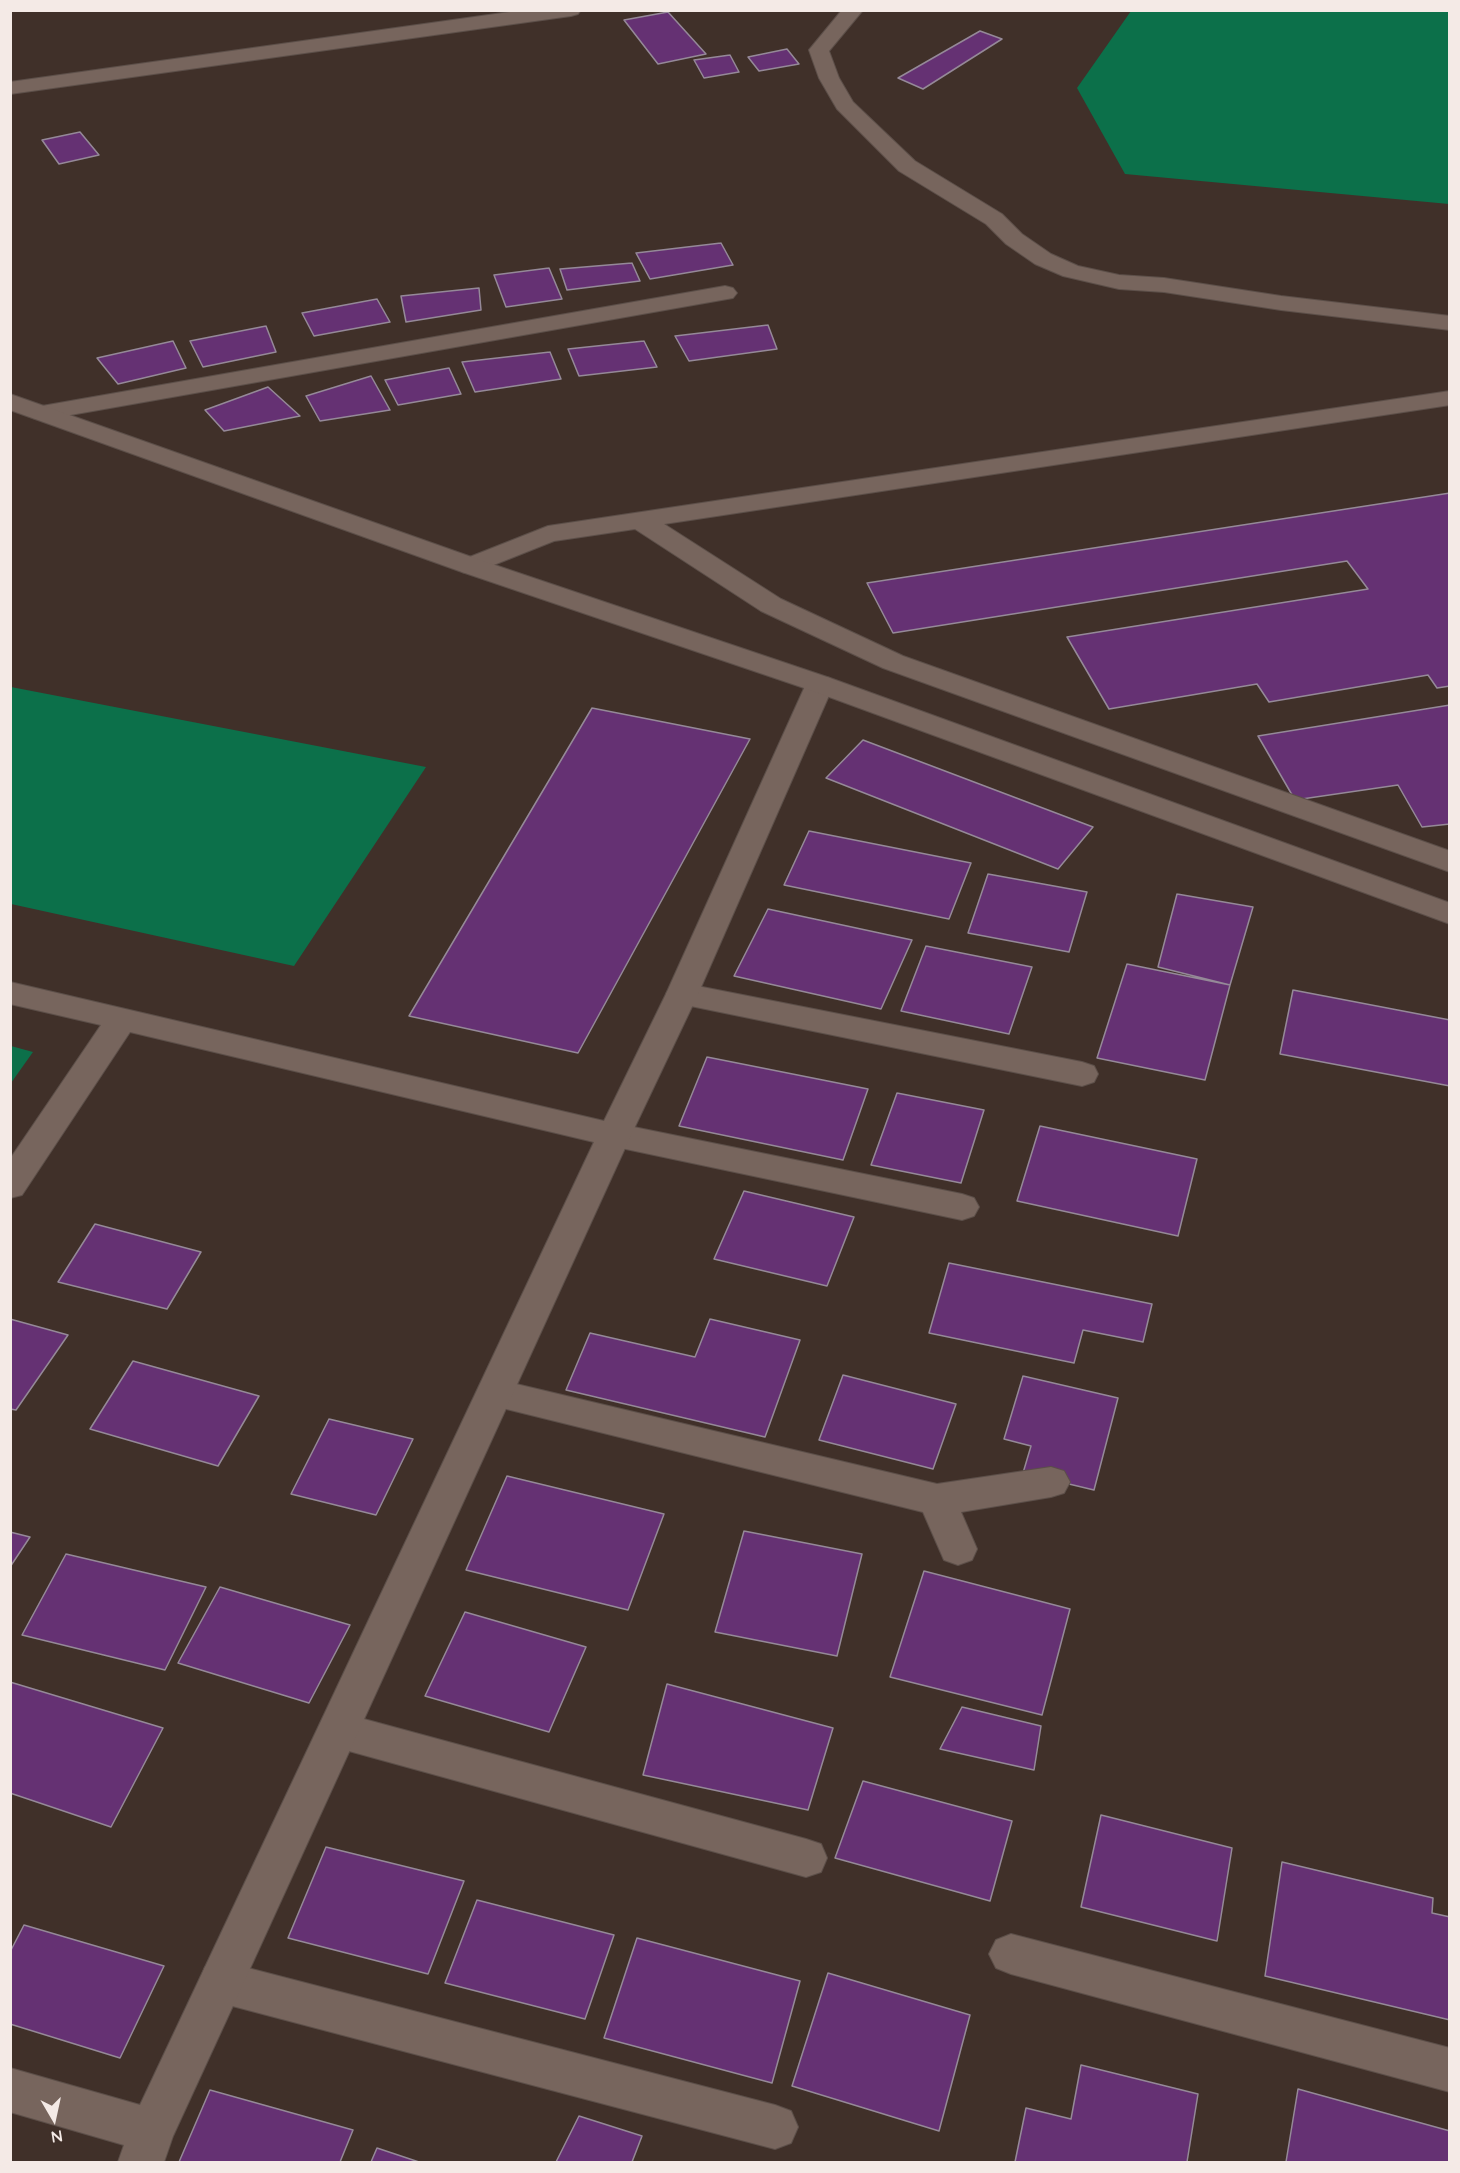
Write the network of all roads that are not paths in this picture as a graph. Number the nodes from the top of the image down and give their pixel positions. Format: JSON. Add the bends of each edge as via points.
{"nodes":[{"id":1,"x":571,"y":10,"type":"edge"},
{"id":2,"x":853,"y":10,"type":"edge"},
{"id":3,"x":10,"y":88,"type":"edge"},
{"id":4,"x":725,"y":293,"type":"dead end"},
{"id":5,"x":1449,"y":323,"type":"edge"},
{"id":6,"x":1449,"y":398,"type":"edge"},
{"id":7,"x":10,"y":401,"type":"edge"},
{"id":8,"x":42,"y":413,"type":"junction"},
{"id":9,"x":638,"y":519,"type":"junction"},
{"id":10,"x":471,"y":566,"type":"junction"},
{"id":11,"x":820,"y":684,"type":"junction"},
{"id":12,"x":1449,"y":862,"type":"edge"},
{"id":13,"x":1449,"y":914,"type":"edge"},
{"id":14,"x":10,"y":993,"type":"edge"},
{"id":15,"x":682,"y":994,"type":"junction"},
{"id":16,"x":121,"y":1020,"type":"junction"},
{"id":17,"x":1082,"y":1074,"type":"dead end"},
{"id":18,"x":614,"y":1135,"type":"junction"},
{"id":19,"x":10,"y":1186,"type":"edge"},
{"id":20,"x":962,"y":1207,"type":"dead end"},
{"id":21,"x":495,"y":1393,"type":"junction"},
{"id":22,"x":1051,"y":1482,"type":"dead end"},
{"id":23,"x":937,"y":1500,"type":"junction"},
{"id":24,"x":958,"y":1549,"type":"dead end"},
{"id":25,"x":338,"y":1730,"type":"junction"},
{"id":26,"x":806,"y":1858,"type":"dead end"},
{"id":27,"x":1011,"y":1954,"type":"dead end"},
{"id":28,"x":221,"y":1982,"type":"junction"},
{"id":29,"x":1449,"y":2070,"type":"edge"},
{"id":30,"x":10,"y":2090,"type":"edge"},
{"id":31,"x":775,"y":2127,"type":"dead end"},
{"id":32,"x":147,"y":2147,"type":"edge"}],
"edges":[{"from":1,"to":3,"type":"street"},
{"from":2,"to":5,"type":"street","via":[[819,50],[843,105],[907,166],[994,219],[1014,239],[1043,258],[1071,271],[1119,282]]},
{"from":4,"to":8,"type":"street"},
{"from":6,"to":9,"type":"street"},
{"from":7,"to":8,"type":"street"},
{"from":8,"to":10,"type":"street"},
{"from":9,"to":10,"type":"street","via":[[548,534]]},
{"from":9,"to":12,"type":"street","via":[[771,605],[893,662]]},
{"from":10,"to":11,"type":"street"},
{"from":11,"to":13,"type":"street"},
{"from":11,"to":15,"type":"street"},
{"from":14,"to":16,"type":"street"},
{"from":15,"to":17,"type":"street"},
{"from":15,"to":18,"type":"street"},
{"from":16,"to":18,"type":"street"},
{"from":16,"to":19,"type":"street"},
{"from":18,"to":20,"type":"street"},
{"from":18,"to":21,"type":"street"},
{"from":21,"to":23,"type":"street"},
{"from":21,"to":25,"type":"street"},
{"from":22,"to":23,"type":"street"},
{"from":23,"to":24,"type":"street"},
{"from":25,"to":26,"type":"street"},
{"from":25,"to":28,"type":"street"},
{"from":27,"to":29,"type":"street"},
{"from":28,"to":31,"type":"street"},
{"from":28,"to":32,"type":"street"},
{"from":30,"to":32,"type":"street"}]}
